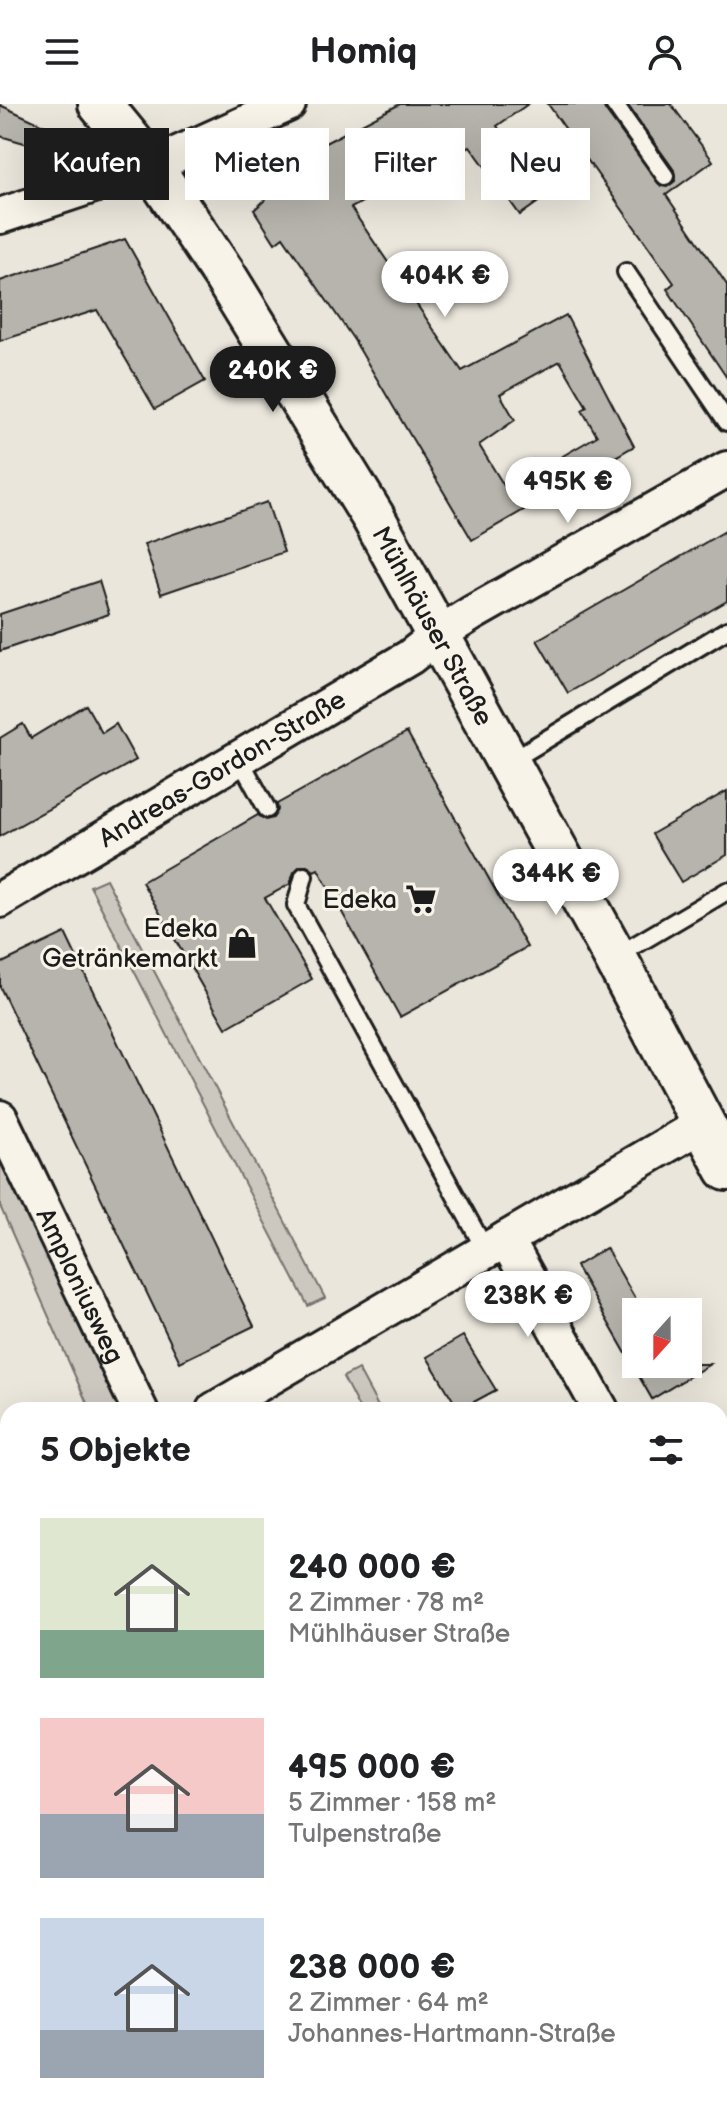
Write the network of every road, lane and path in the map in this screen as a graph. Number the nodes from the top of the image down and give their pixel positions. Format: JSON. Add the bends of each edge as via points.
{"nodes":[{"id":1,"x":100,"y":104,"type":"edge"},
{"id":2,"x":288,"y":104,"type":"edge"},
{"id":3,"x":614,"y":104,"type":"edge"},
{"id":4,"x":120,"y":128,"type":"edge"},
{"id":5,"x":169,"y":158,"type":"edge"},
{"id":6,"x":665,"y":176,"type":"dead end"},
{"id":7,"x":169,"y":193,"type":"edge"},
{"id":8,"x":48,"y":200,"type":"edge"},
{"id":9,"x":0,"y":216,"type":"edge"},
{"id":10,"x":626,"y":272,"type":"dead end"},
{"id":11,"x":727,"y":422,"type":"edge"},
{"id":12,"x":727,"y":469,"type":"edge"},
{"id":13,"x":727,"y":630,"type":"edge"},
{"id":14,"x":439,"y":634,"type":"junction"},
{"id":15,"x":239,"y":758,"type":"junction"},
{"id":16,"x":509,"y":762,"type":"junction"},
{"id":17,"x":267,"y":809,"type":"dead end"},
{"id":18,"x":304,"y":876,"type":"dead end"},
{"id":19,"x":727,"y":891,"type":"edge"},
{"id":20,"x":0,"y":900,"type":"edge"},
{"id":21,"x":615,"y":957,"type":"junction"},
{"id":22,"x":0,"y":1118,"type":"edge"},
{"id":23,"x":718,"y":1150,"type":"edge"},
{"id":24,"x":496,"y":1245,"type":"junction"},
{"id":25,"x":136,"y":1402,"type":"edge"},
{"id":26,"x":228,"y":1402,"type":"edge"},
{"id":27,"x":596,"y":1402,"type":"edge"}],
"edges":[{"from":1,"to":4,"type":"street","name":"Mühlhäuser Straße"},
{"from":2,"to":5,"type":"street"},
{"from":3,"to":6,"type":"lane"},
{"from":7,"to":14,"type":"street","name":"Mühlhäuser Straße","via":[[300,396]]},
{"from":8,"to":9,"type":"street"},
{"from":10,"to":11,"type":"lane"},
{"from":12,"to":14,"type":"street","name":"Andreas-Gordon-Straße"},
{"from":13,"to":16,"type":"lane"},
{"from":14,"to":15,"type":"street","name":"Andreas-Gordon-Straße","via":[[410,657]]},
{"from":14,"to":16,"type":"street","name":"Mühlhäuser Straße"},
{"from":15,"to":17,"type":"lane"},
{"from":15,"to":20,"type":"street","name":"Andreas-Gordon-Straße"},
{"from":16,"to":21,"type":"street","name":"Mühlhäuser Straße"},
{"from":18,"to":24,"type":"lane","via":[[296,905]]},
{"from":19,"to":21,"type":"lane"},
{"from":21,"to":23,"type":"street","name":"Mühlhäuser Straße"},
{"from":22,"to":25,"type":"street","name":"Amploniusweg"},
{"from":23,"to":24,"type":"street"},
{"from":24,"to":26,"type":"street"},
{"from":24,"to":27,"type":"street"}]}
